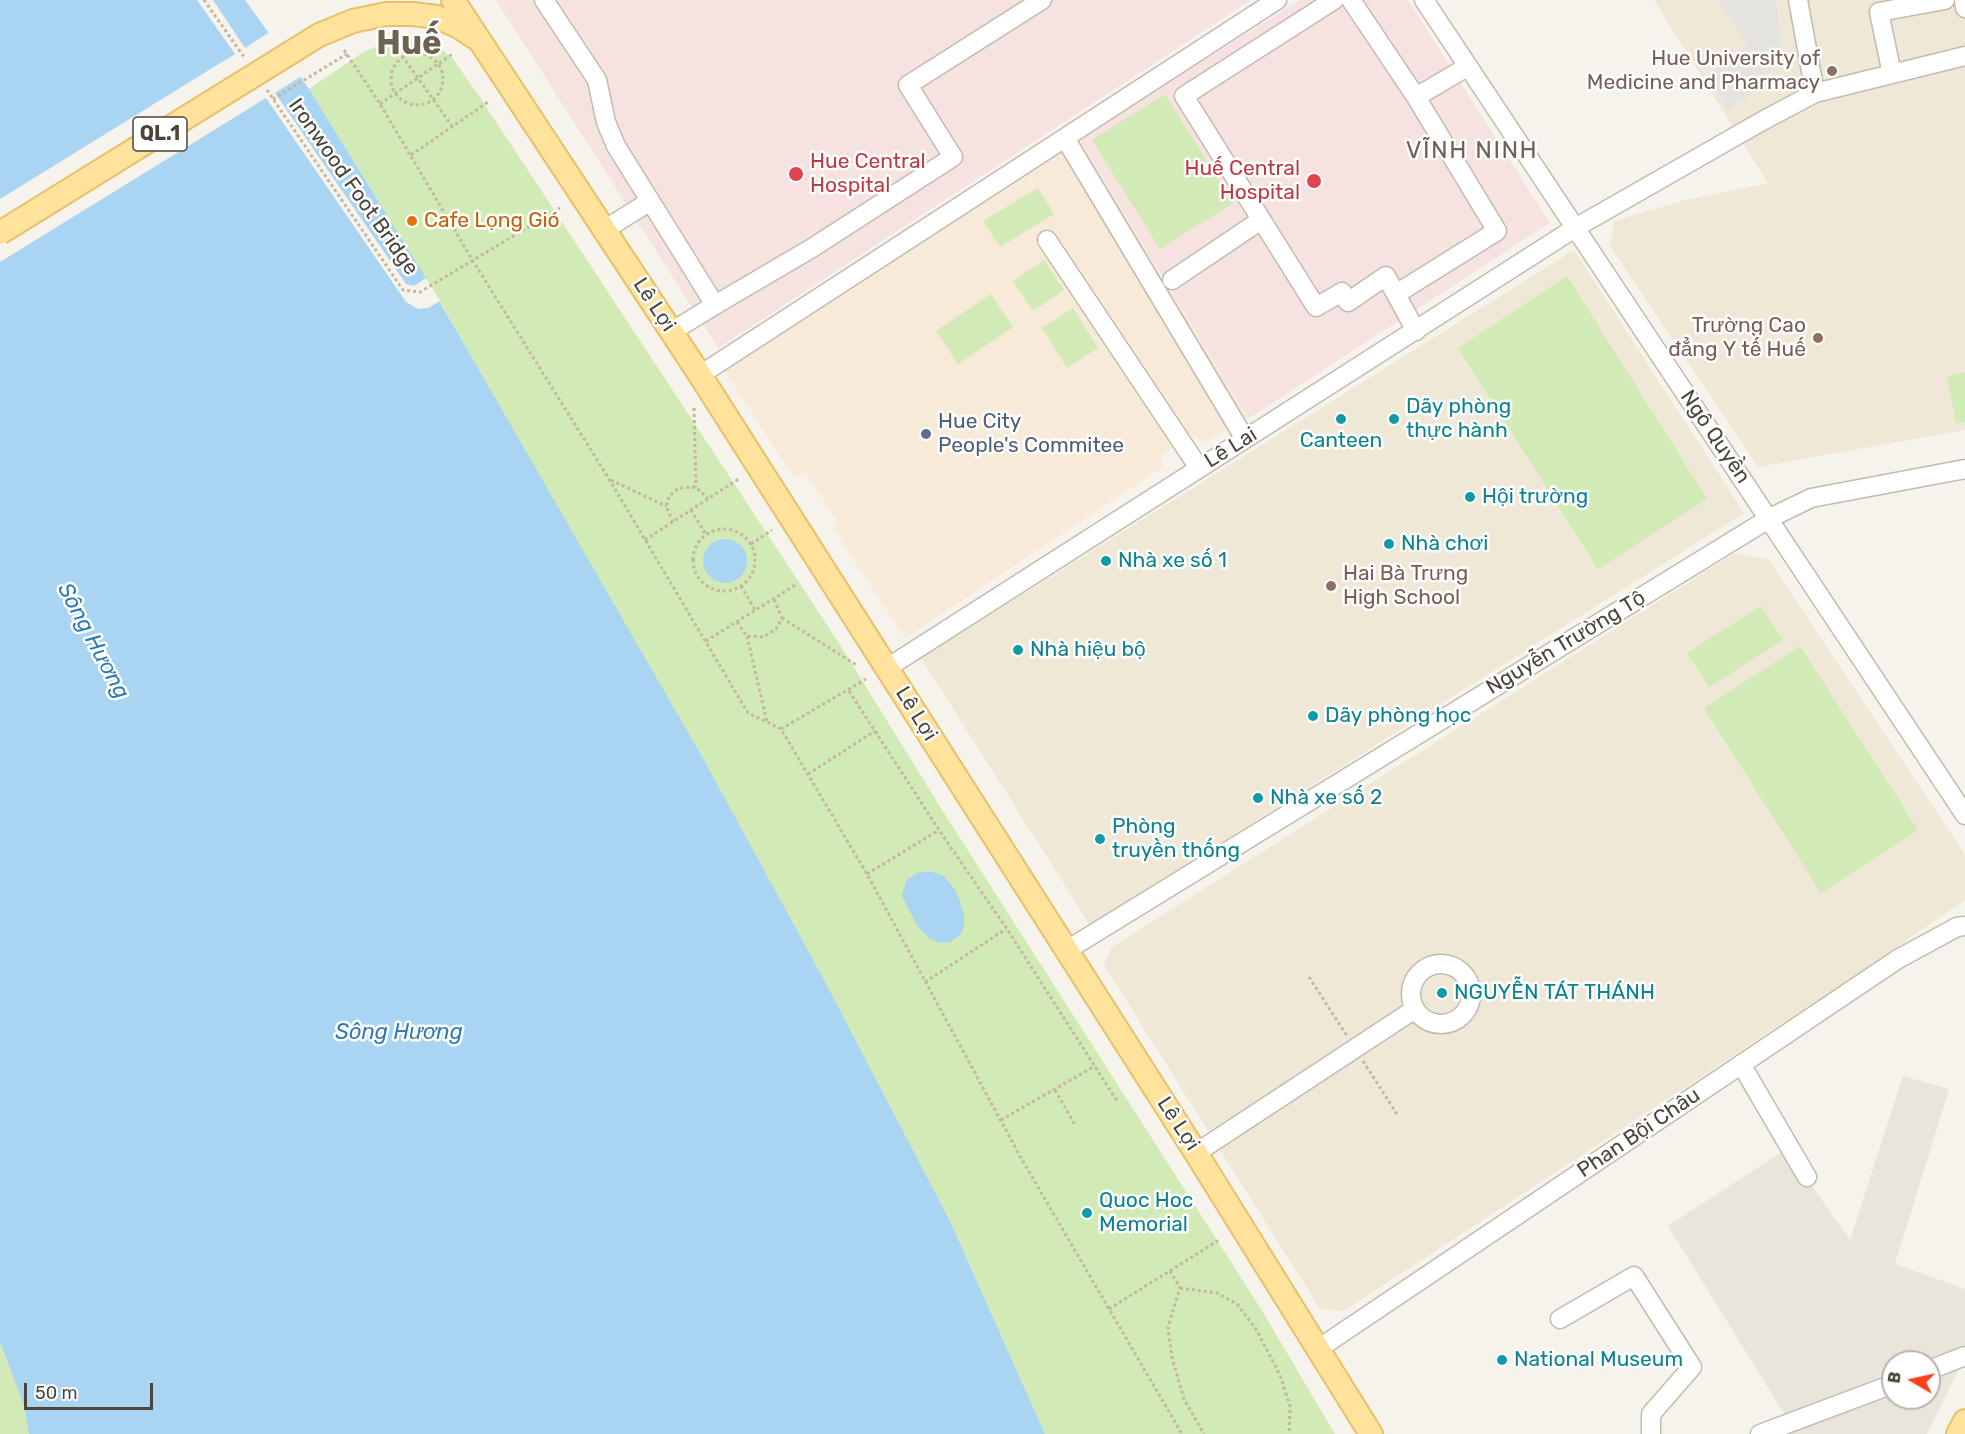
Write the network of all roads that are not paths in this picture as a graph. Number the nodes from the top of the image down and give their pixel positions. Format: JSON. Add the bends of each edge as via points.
{"nodes":[{"id":1,"x":369,"y":0,"type":"edge"},
{"id":2,"x":453,"y":0,"type":"edge"},
{"id":3,"x":470,"y":0,"type":"edge"},
{"id":4,"x":544,"y":0,"type":"edge"},
{"id":5,"x":1042,"y":0,"type":"edge"},
{"id":6,"x":1277,"y":0,"type":"edge"},
{"id":7,"x":1334,"y":0,"type":"edge"},
{"id":8,"x":1351,"y":0,"type":"edge"},
{"id":9,"x":1424,"y":0,"type":"edge"},
{"id":10,"x":1798,"y":0,"type":"edge"},
{"id":11,"x":1945,"y":0,"type":"edge"},
{"id":12,"x":1964,"y":0,"type":"edge"},
{"id":13,"x":1258,"y":5,"type":"edge"},
{"id":14,"x":1965,"y":8,"type":"edge"},
{"id":15,"x":319,"y":35,"type":"junction"},
{"id":16,"x":480,"y":40,"type":"junction"},
{"id":17,"x":1965,"y":56,"type":"edge"},
{"id":18,"x":1467,"y":67,"type":"junction"},
{"id":19,"x":1892,"y":74,"type":"junction"},
{"id":20,"x":1815,"y":93,"type":"junction"},
{"id":21,"x":1416,"y":98,"type":"junction"},
{"id":22,"x":1065,"y":138,"type":"junction"},
{"id":23,"x":649,"y":202,"type":"junction"},
{"id":24,"x":1261,"y":220,"type":"junction"},
{"id":25,"x":1575,"y":228,"type":"junction"},
{"id":26,"x":604,"y":230,"type":"junction"},
{"id":27,"x":0,"y":233,"type":"edge"},
{"id":28,"x":1047,"y":240,"type":"dead end"},
{"id":29,"x":1172,"y":280,"type":"dead end"},
{"id":30,"x":1396,"y":294,"type":"junction"},
{"id":31,"x":715,"y":305,"type":"junction"},
{"id":32,"x":1416,"y":331,"type":"junction"},
{"id":33,"x":671,"y":332,"type":"junction"},
{"id":34,"x":699,"y":375,"type":"junction"},
{"id":35,"x":1245,"y":439,"type":"junction"},
{"id":36,"x":1199,"y":468,"type":"junction"},
{"id":37,"x":1965,"y":469,"type":"edge"},
{"id":38,"x":1770,"y":518,"type":"junction"},
{"id":39,"x":887,"y":668,"type":"junction"},
{"id":40,"x":1965,"y":814,"type":"edge"},
{"id":41,"x":1965,"y":926,"type":"edge"},
{"id":42,"x":1067,"y":950,"type":"junction"},
{"id":43,"x":1415,"y":1009,"type":"dead end"},
{"id":44,"x":1741,"y":1064,"type":"junction"},
{"id":45,"x":1196,"y":1153,"type":"junction"},
{"id":46,"x":1807,"y":1176,"type":"dead end"},
{"id":47,"x":1560,"y":1319,"type":"dead end"},
{"id":48,"x":1318,"y":1349,"type":"junction"},
{"id":49,"x":1965,"y":1356,"type":"edge"},
{"id":50,"x":1941,"y":1365,"type":"edge"},
{"id":51,"x":1881,"y":1389,"type":"edge"},
{"id":52,"x":1965,"y":1420,"type":"edge"},
{"id":53,"x":1371,"y":1434,"type":"edge"},
{"id":54,"x":1651,"y":1434,"type":"edge"},
{"id":55,"x":1760,"y":1434,"type":"edge"},
{"id":56,"x":1958,"y":1434,"type":"edge"}],
"edges":[{"from":1,"to":15,"type":"main road","number":"QL.1"},
{"from":2,"to":16,"type":"main road","name":"Lê Lợi"},
{"from":3,"to":16,"type":"main road"},
{"from":4,"to":23,"type":"street","via":[[597,80],[609,130]]},
{"from":5,"to":31,"type":"street","via":[[908,85],[953,157]]},
{"from":6,"to":13,"type":"street"},
{"from":7,"to":24,"type":"street","via":[[1184,96]]},
{"from":8,"to":21,"type":"street"},
{"from":9,"to":18,"type":"street","name":"Ngô Quyền"},
{"from":10,"to":20,"type":"street"},
{"from":11,"to":19,"type":"street","via":[[1880,12]]},
{"from":12,"to":14,"type":"street"},
{"from":13,"to":22,"type":"street"},
{"from":15,"to":16,"type":"main road","via":[[353,21],[386,14],[413,14],[437,17]]},
{"from":15,"to":27,"type":"main road","number":"QL.1","bridge":true},
{"from":16,"to":26,"type":"main road","name":"Lê Lợi"},
{"from":17,"to":19,"type":"street","name":"Lê Lai"},
{"from":18,"to":21,"type":"street"},
{"from":18,"to":25,"type":"street","name":"Ngô Quyền"},
{"from":19,"to":20,"type":"street","name":"Lê Lai"},
{"from":20,"to":25,"type":"street","name":"Lê Lai"},
{"from":21,"to":30,"type":"street","via":[[1497,231]]},
{"from":22,"to":34,"type":"street"},
{"from":22,"to":35,"type":"street"},
{"from":23,"to":26,"type":"street"},
{"from":23,"to":31,"type":"street"},
{"from":24,"to":29,"type":"street"},
{"from":24,"to":30,"type":"street","via":[[1316,307],[1342,292],[1348,302],[1386,276]]},
{"from":25,"to":32,"type":"street","name":"Lê Lai"},
{"from":25,"to":38,"type":"street","name":"Ngô Quyền"},
{"from":26,"to":33,"type":"main road","name":"Lê Lợi"},
{"from":28,"to":36,"type":"street"},
{"from":30,"to":32,"type":"street"},
{"from":31,"to":33,"type":"street"},
{"from":32,"to":35,"type":"street","name":"Lê Lai"},
{"from":33,"to":34,"type":"main road","name":"Lê Lợi"},
{"from":34,"to":39,"type":"main road","name":"Lê Lợi"},
{"from":35,"to":36,"type":"street","name":"Lê Lai"},
{"from":36,"to":39,"type":"street","name":"Lê Lai"},
{"from":37,"to":38,"type":"street","name":"Nguyễn Trường Tộ","via":[[1811,498]]},
{"from":38,"to":40,"type":"street","name":"Ngô Quyền"},
{"from":38,"to":42,"type":"street","name":"Nguyễn Trường Tộ"},
{"from":39,"to":42,"type":"main road","name":"Lê Lợi"},
{"from":41,"to":44,"type":"street","name":"Phan Bội Châu","via":[[1898,959]]},
{"from":42,"to":45,"type":"main road","name":"Lê Lợi"},
{"from":43,"to":45,"type":"street"},
{"from":44,"to":46,"type":"street"},
{"from":44,"to":48,"type":"street","name":"Phan Bội Châu"},
{"from":45,"to":48,"type":"main road","name":"Lê Lợi"},
{"from":47,"to":54,"type":"street","via":[[1634,1276],[1692,1367],[1651,1414]]},
{"from":48,"to":53,"type":"main road","name":"Lê Lợi"},
{"from":49,"to":50,"type":"street"},
{"from":51,"to":55,"type":"street"},
{"from":52,"to":56,"type":"main road"}]}
